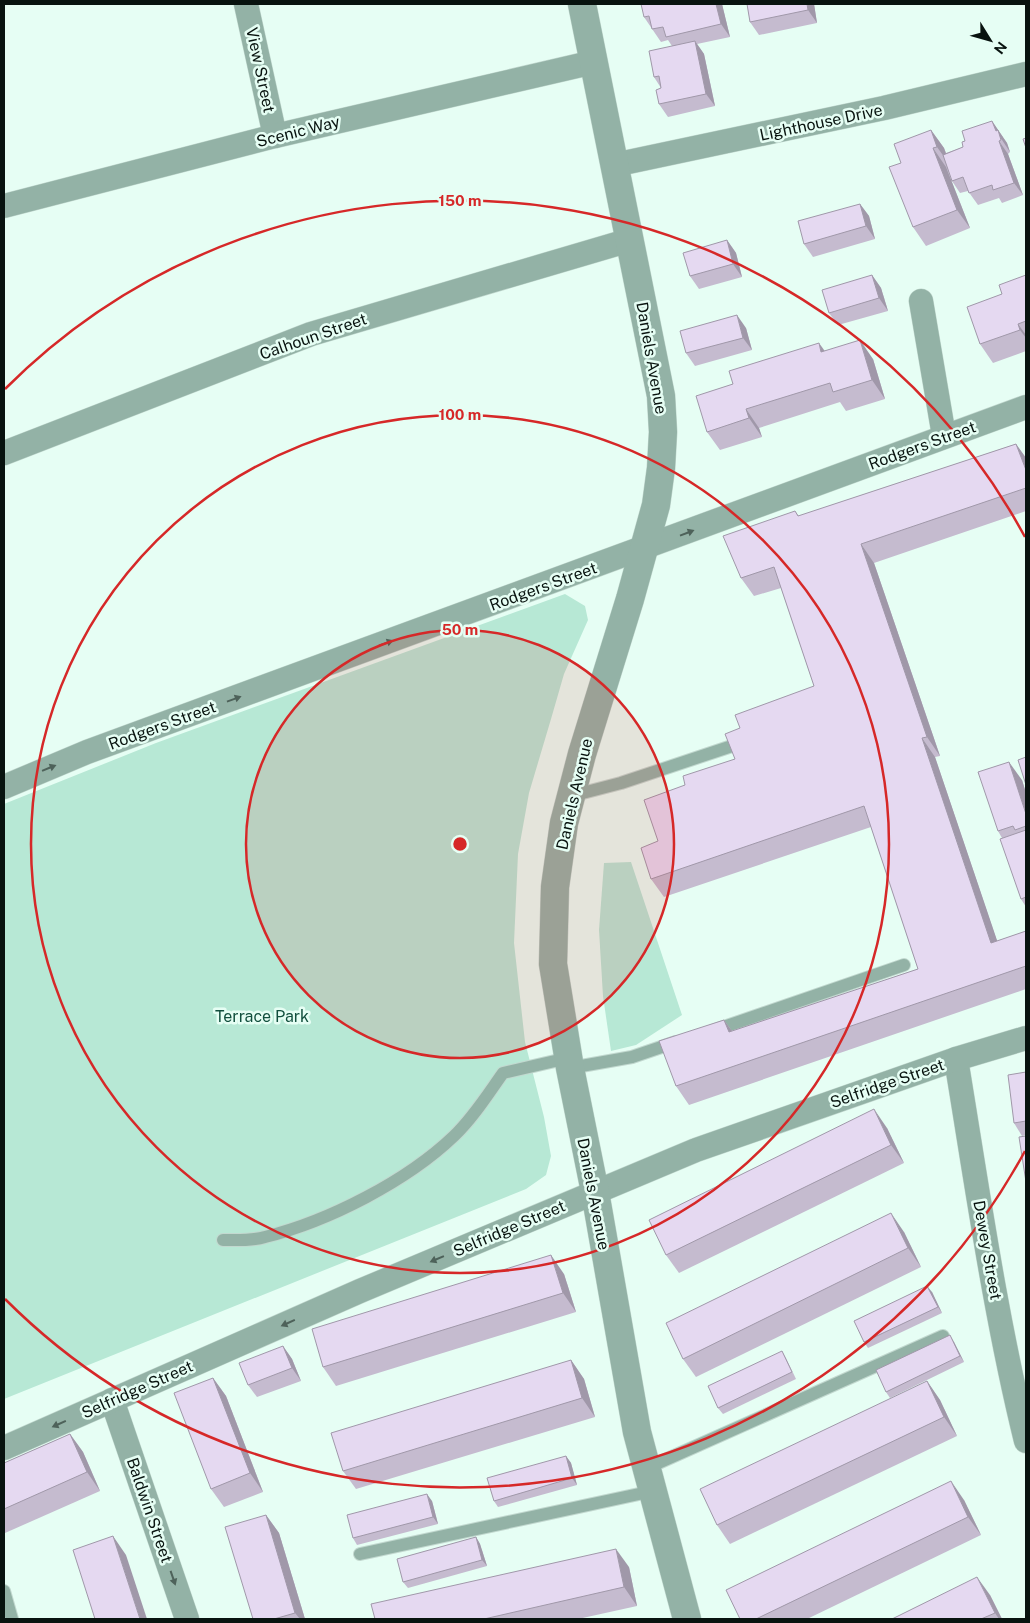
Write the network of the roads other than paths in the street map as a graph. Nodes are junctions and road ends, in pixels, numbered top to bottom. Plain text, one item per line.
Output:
1 (246, 4) edge
2 (582, 4) edge
3 (594, 62) junction
4 (1026, 74) edge
5 (275, 136) junction
6 (614, 165) junction
7 (4, 206) edge
8 (630, 240) junction
9 (921, 300) dead end
10 (1026, 407) edge
11 (944, 436) junction
12 (4, 453) edge
13 (645, 548) junction
14 (741, 743) edge
15 (4, 787) edge
16 (570, 796) junction
17 (904, 965) dead end
18 (703, 1034) edge
19 (1026, 1038) edge
20 (685, 1040) edge
21 (956, 1059) junction
22 (569, 1063) junction
23 (595, 1192) junction
24 (223, 1240) dead end
25 (943, 1336) edge
26 (112, 1400) junction
27 (1026, 1441) edge
28 (4, 1448) edge
29 (650, 1479) junction
30 (360, 1554) dead end
31 (4, 1591) edge
32 (12, 1619) edge
33 (187, 1619) edge
34 (687, 1619) edge

1 - 5 street, View Street
2 - 3 street, Daniels Avenue
3 - 5 street, Scenic Way
3 - 6 street, Daniels Avenue
4 - 6 street, Lighthouse Drive
5 - 7 street, Scenic Way
6 - 8 street, Daniels Avenue
8 - 12 street, Calhoun Street
8 - 13 street, Daniels Avenue
9 - 11 street
10 - 11 street, Rodgers Street
13 -> 11 street, Rodgers Street
15 -> 13 street, Rodgers Street
13 - 16 street, Daniels Avenue
14 - 16 lane
16 - 22 street, Daniels Avenue
17 - 18 lane
19 - 21 street, Selfridge Street
20 - 22 lane
21 - 23 street, Selfridge Street
21 - 27 street, Dewey Street
22 - 23 street, Daniels Avenue
22 - 24 lane
23 -> 26 street, Selfridge Street
23 - 29 street, Daniels Avenue
25 - 29 lane
26 -> 28 street, Selfridge Street
26 -> 33 street, Baldwin Street
29 - 30 lane
29 - 34 street, Daniels Avenue
31 - 32 lane

